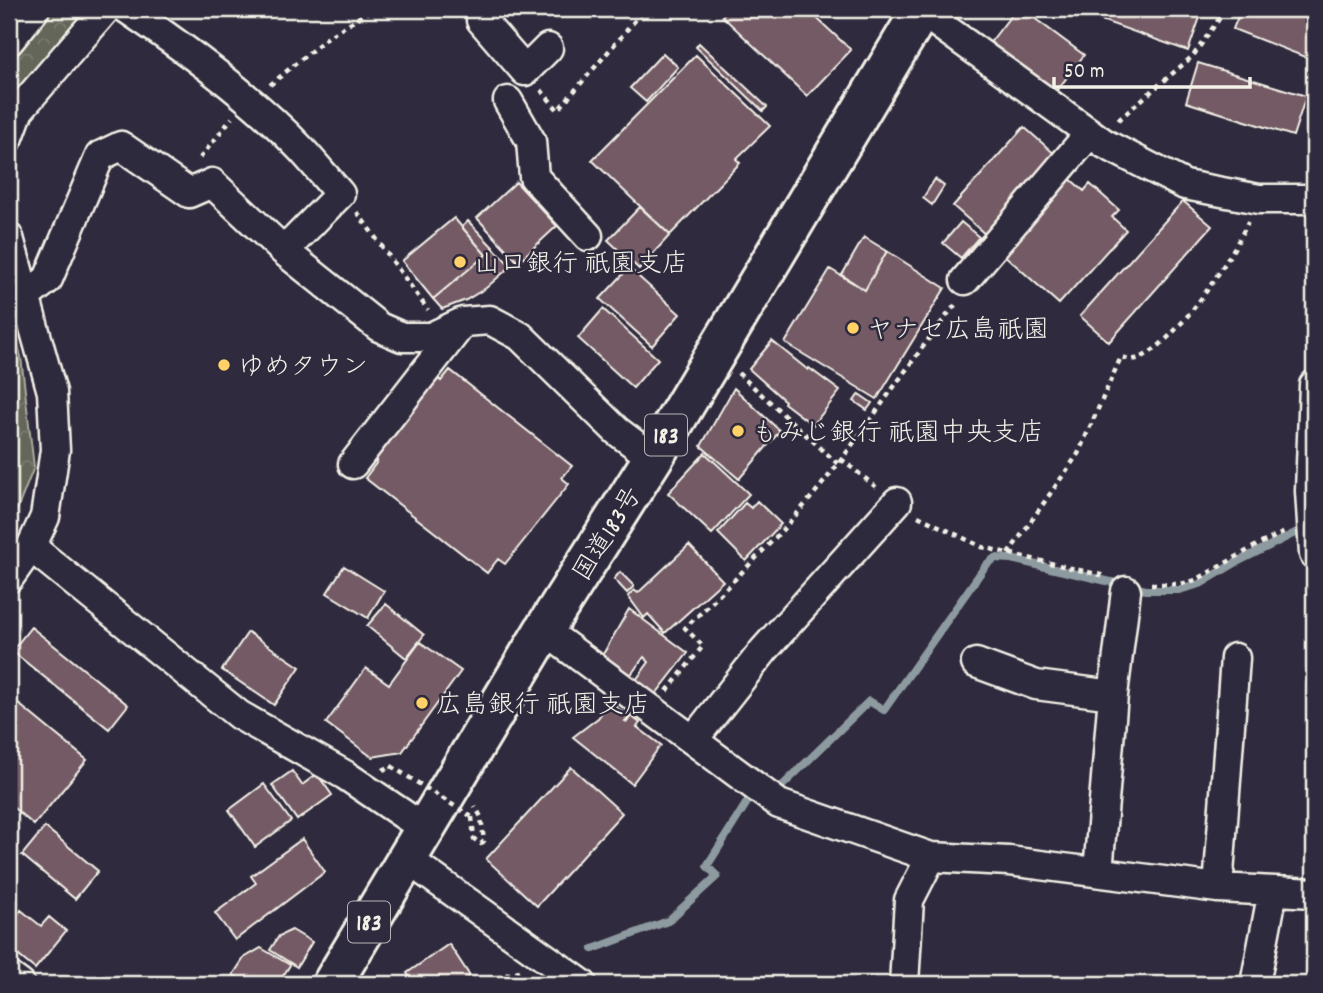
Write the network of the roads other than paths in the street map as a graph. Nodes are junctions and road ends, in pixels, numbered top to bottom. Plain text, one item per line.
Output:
1 (35, 9) edge
2 (106, 9) edge
3 (127, 9) edge
4 (491, 9) edge
5 (920, 10) edge
6 (9, 40) edge
7 (548, 48) dead end
8 (508, 101) dead end
9 (1093, 136) junction
10 (9, 137) edge
11 (1314, 199) edge
12 (588, 236) dead end
13 (9, 238) edge
14 (285, 251) junction
15 (964, 288) road end
16 (24, 298) junction
17 (463, 322) junction
18 (1314, 385) edge
19 (653, 458) junction
20 (353, 464) dead end
21 (897, 502) dead end
22 (18, 549) edge
23 (1314, 554) edge
24 (9, 578) edge
25 (1128, 584) road end
26 (544, 630) junction
27 (1235, 658) dead end
28 (976, 663) dead end
29 (1113, 695) junction
30 (694, 740) junction
31 (416, 844) junction
32 (931, 857) junction
33 (1098, 872) junction
34 (1218, 888) junction
35 (1273, 891) junction
36 (1314, 893) edge
37 (9, 976) edge
38 (20, 984) edge
39 (332, 984) edge
40 (582, 984) edge
41 (904, 984) edge
42 (1255, 984) edge

1 - 6 street
2 - 10 street
3 - 14 street
4 - 7 street
5 - 9 street
5 - 19 highway, 国道183号 / 183
8 - 12 street
9 - 11 street
9 - 15 street
13 - 16 street
14 - 16 street
14 - 17 street
16 - 22 street
17 - 19 street
17 - 20 street
18 - 23 street
19 - 26 highway, 国道183号 / 183
21 - 30 street
22 - 24 street
22 - 31 street
25 - 29 street
26 - 30 street
26 - 31 highway, 国道183号 / 183
27 - 34 street
28 - 29 street
29 - 33 street
30 - 32 street
31 - 39 highway, 国道183号 / 183
31 - 40 street
32 - 33 street
32 - 41 street
33 - 34 street
34 - 35 street
35 - 36 street
35 - 42 street
37 - 38 street

